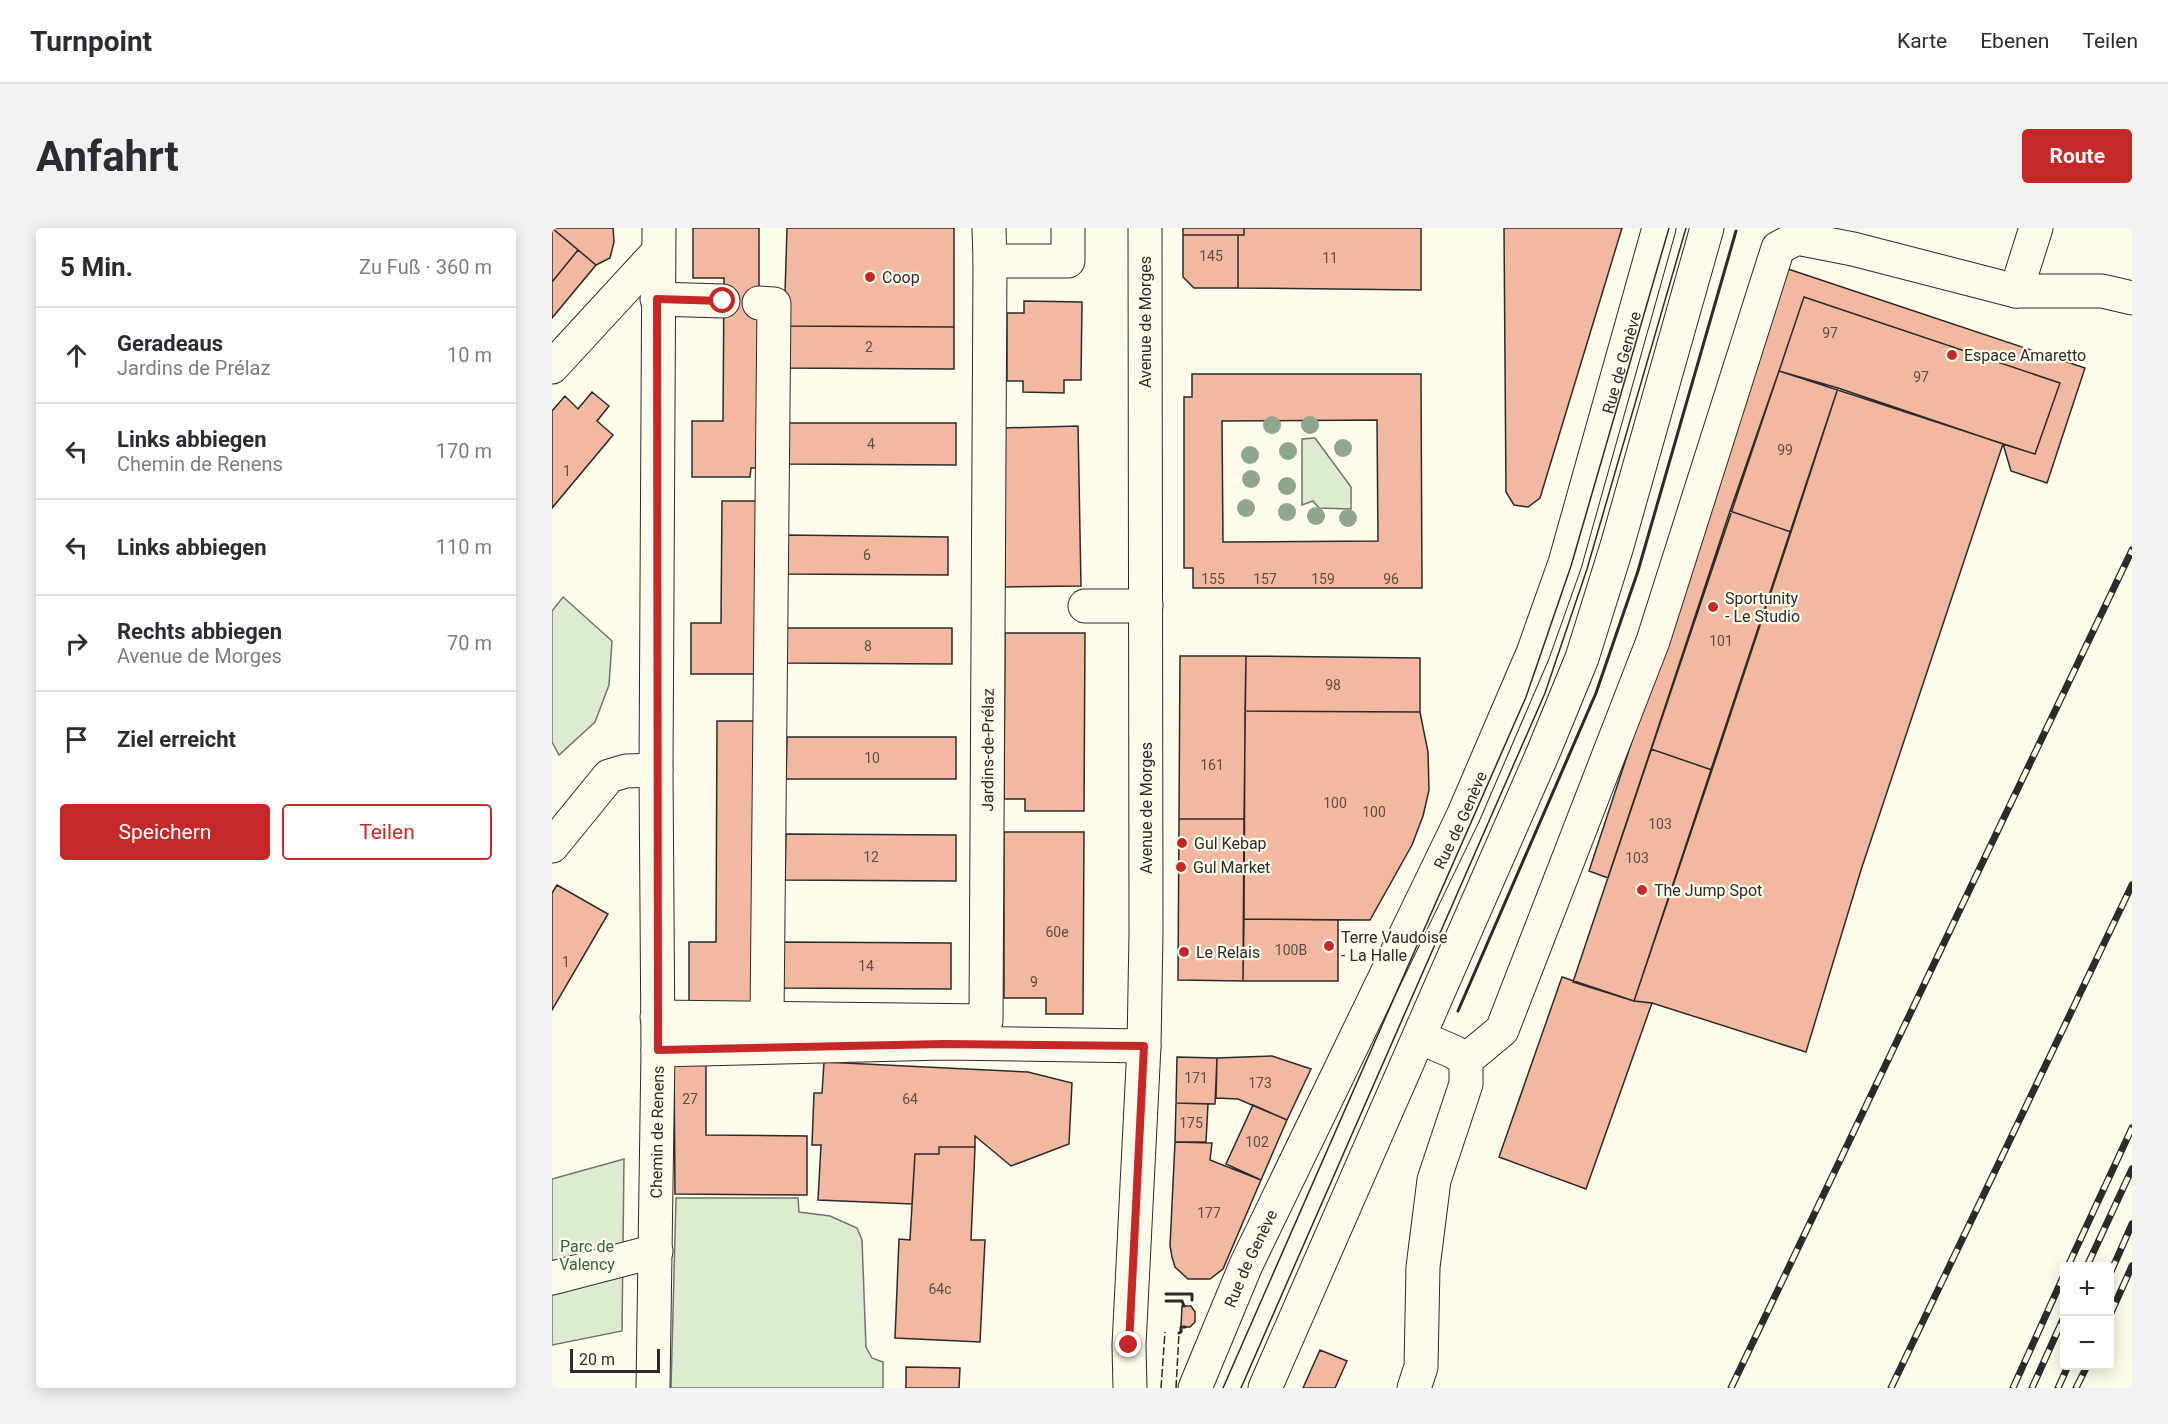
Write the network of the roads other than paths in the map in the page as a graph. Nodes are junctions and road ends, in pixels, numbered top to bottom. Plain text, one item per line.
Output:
1 (989, 228) edge
2 (1068, 228) edge
3 (1145, 228) edge
4 (1659, 228) edge
5 (1707, 228) edge
6 (2036, 228) edge
7 (1856, 238) edge
8 (658, 240) edge
9 (990, 261) junction
10 (2016, 291) junction
11 (2132, 298) edge
12 (657, 299) junction
13 (723, 301) dead end
14 (759, 303) dead end
15 (552, 367) edge
16 (1085, 606) dead end
17 (1146, 606) junction
18 (656, 770) junction
19 (552, 846) edge
20 (657, 1017) junction
21 (767, 1018) junction
22 (1419, 1037) junction
23 (1144, 1046) junction
24 (658, 1050) junction
25 (1466, 1060) junction
26 (656, 1251) junction
27 (552, 1278) edge
28 (653, 1388) edge
29 (1130, 1388) edge
30 (1195, 1388) edge
31 (1265, 1388) edge
32 (1414, 1388) edge

1 - 9 main road
2 - 9 main road
3 - 17 main road, Avenue de Morges
4 - 30 main road, Rue de Genève
5 - 22 main road
6 - 10 main road
7 - 10 main road
7 - 25 main road
8 - 12 main road, Chemin de Renens
8 - 15 main road
9 - 21 main road, Jardins-de-Prélaz
10 - 11 main road
12 - 13 main road
12 - 18 main road, Chemin de Renens
14 - 21 main road
16 - 17 main road
17 - 23 main road, Avenue de Morges
18 - 19 main road
18 - 20 main road, Chemin de Renens
20 - 21 main road, Jardins-de-Prélaz
20 - 24 main road, Chemin de Renens
22 - 25 main road
22 - 31 main road
23 - 24 main road
23 - 29 main road, Avenue de Morges
24 - 26 main road, Chemin de Renens
25 - 32 main road
26 - 27 main road
26 - 28 main road, Chemin de Renens

